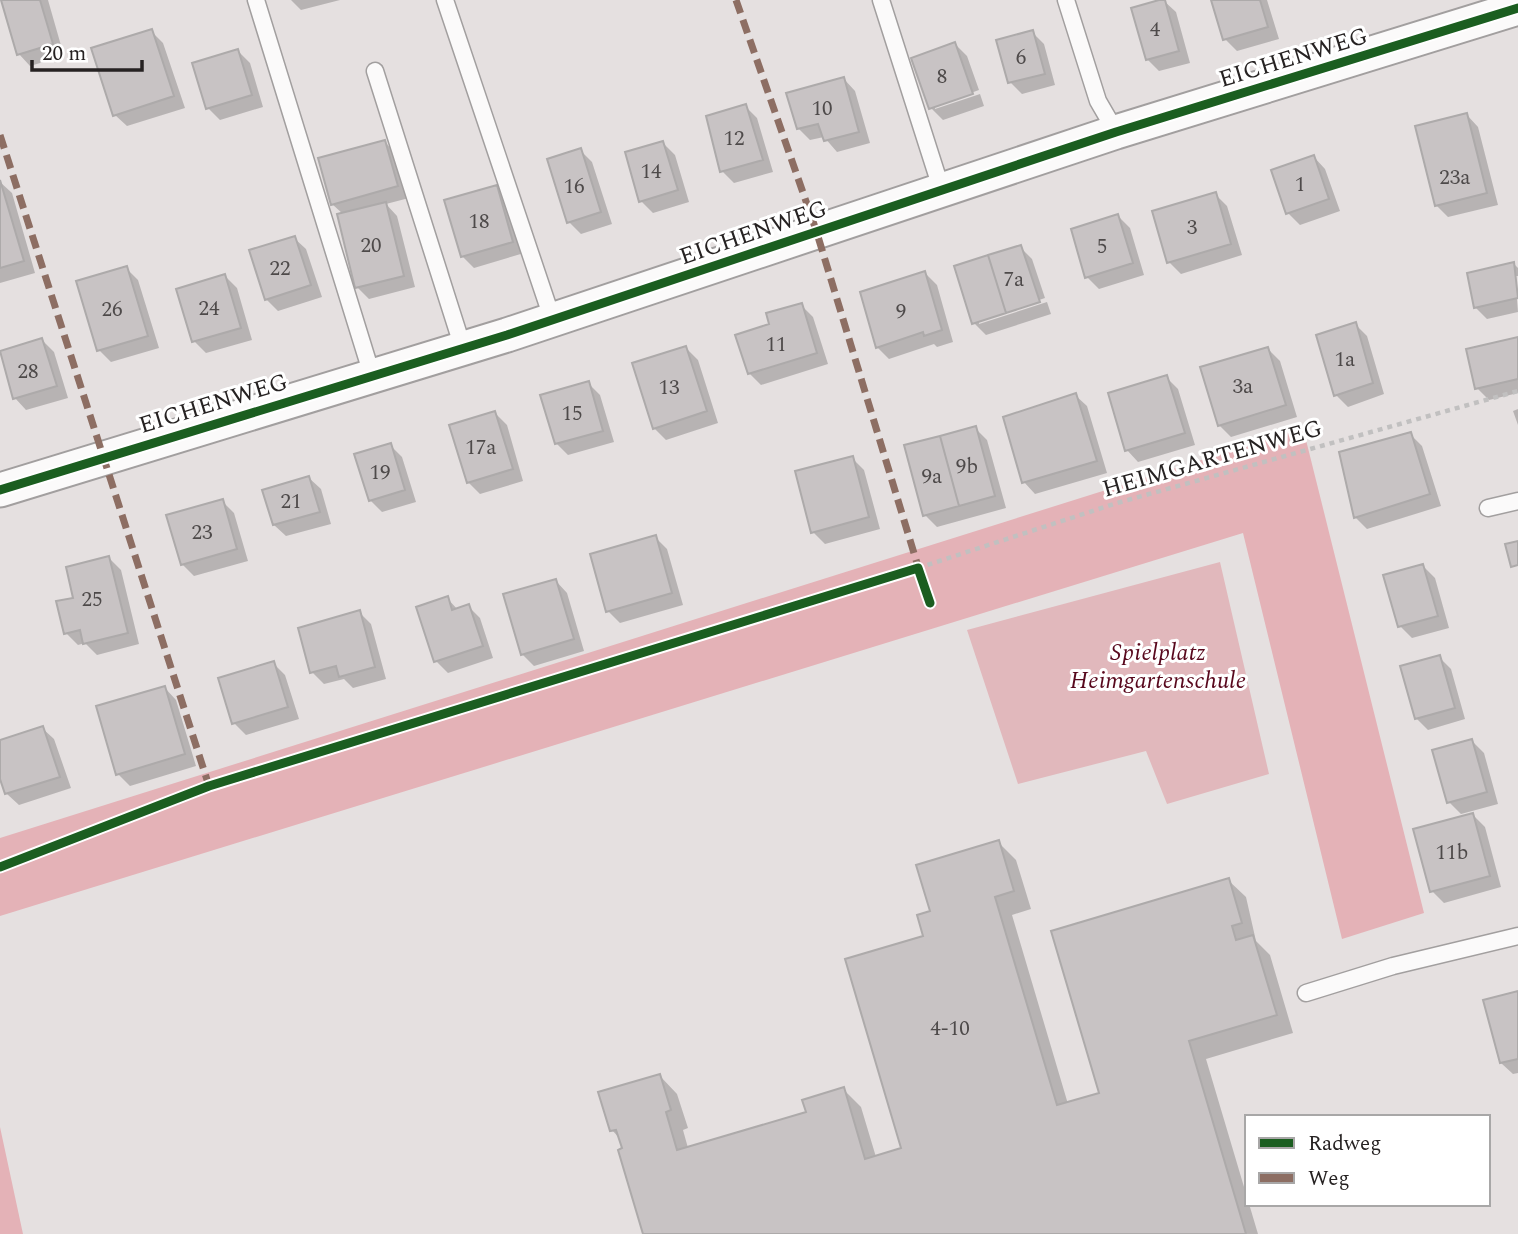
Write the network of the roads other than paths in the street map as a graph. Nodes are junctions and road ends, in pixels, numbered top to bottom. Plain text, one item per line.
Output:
1 (256, 0) edge
2 (445, 0) edge
3 (881, 0) edge
4 (1066, 0) edge
5 (1518, 8) edge
6 (375, 71) dead end
7 (1116, 132) junction
8 (942, 191) junction
9 (553, 320) junction
10 (463, 348) junction
11 (372, 375) junction
12 (0, 490) edge
13 (1518, 501) edge
14 (1488, 508) dead end
15 (1518, 936) edge
16 (1306, 993) dead end

1 - 11 lane
2 - 9 lane
3 - 8 lane
4 - 7 lane
5 - 7 street, EICHENWEG
6 - 10 lane
7 - 8 street, EICHENWEG
8 - 9 street, EICHENWEG
9 - 10 street, EICHENWEG
10 - 11 street, EICHENWEG
11 - 12 street, EICHENWEG
13 - 14 lane
15 - 16 lane

